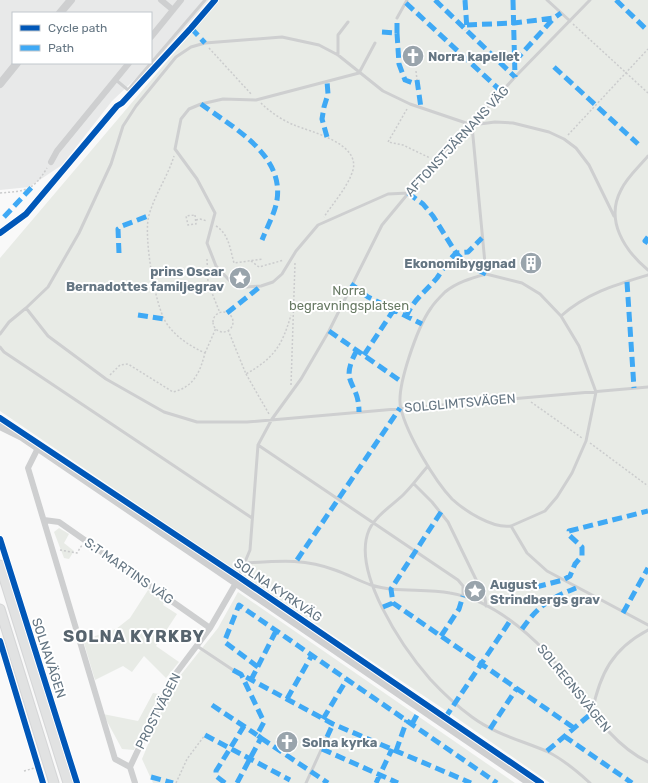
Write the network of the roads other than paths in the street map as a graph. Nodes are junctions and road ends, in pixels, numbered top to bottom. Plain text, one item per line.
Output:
1 (71, 0) edge
2 (161, 0) edge
3 (181, 0) edge
4 (205, 0) edge
5 (407, 0) edge
6 (547, 0) edge
7 (590, 0) edge
8 (173, 10) junction
9 (61, 12) edge
10 (397, 18) dead end
11 (570, 21) junction
12 (348, 22) dead end
13 (152, 36) edge
14 (375, 43) dead end
15 (338, 55) junction
16 (152, 62) edge
17 (16, 64) edge
18 (128, 64) edge
19 (150, 64) edge
20 (359, 73) junction
21 (116, 80) junction
22 (0, 84) edge
23 (472, 125) junction
24 (648, 156) edge
25 (51, 162) road end
26 (408, 193) junction
27 (614, 216) junction
28 (648, 270) edge
29 (486, 274) junction
30 (648, 275) edge
31 (26, 308) junction
32 (561, 316) junction
33 (0, 334) edge
34 (0, 347) edge
35 (648, 387) edge
36 (596, 392) junction
37 (400, 408) junction
38 (272, 419) junction
39 (0, 426) edge
40 (0, 432) edge
41 (16, 434) junction
42 (258, 445) junction
43 (38, 448) junction
44 (428, 466) junction
45 (414, 484) junction
46 (252, 518) junction
47 (44, 520) junction
48 (373, 523) junction
49 (511, 526) junction
50 (246, 563) junction
51 (0, 565) edge
52 (236, 582) junction
53 (372, 586) junction
54 (463, 596) junction
55 (486, 606) junction
56 (0, 609) edge
57 (648, 625) edge
58 (210, 628) junction
59 (648, 630) edge
60 (197, 646) junction
61 (233, 670) dead end
62 (592, 712) junction
63 (327, 737) dead end
64 (648, 762) edge
65 (130, 767) junction
66 (54, 783) edge
67 (68, 783) edge
68 (135, 783) edge
69 (306, 783) edge
70 (530, 783) edge
71 (590, 783) edge

1 - 9 street
2 - 8 street
3 - 8 street
4 - 16 lane
5 - 10 lane
6 - 11 lane
7 - 11 lane, AFTONSTJÄRNANS VÄG
8 - 13 street
11 - 23 lane, AFTONSTJÄRNANS VÄG
12 - 15 lane
14 - 20 lane
15 - 20 lane
15 - 31 lane
17 - 22 street
18 - 21 street
19 - 21 lane
20 - 23 lane
20 - 26 lane
21 - 25 street
23 - 26 lane, AFTONSTJÄRNANS VÄG
23 - 27 lane
23 - 29 lane
24 - 27 lane
26 - 38 lane, AFTONSTJÄRNANS VÄG
27 - 28 lane
29 - 32 lane
29 - 37 lane
30 - 32 lane
31 - 33 lane
31 - 38 lane, SOLGLIMTSVÄGEN
32 - 36 lane
34 - 46 lane
35 - 36 lane, SOLGLIMTSVÄGEN
36 - 37 lane, SOLGLIMTSVÄGEN
36 - 49 lane
37 - 38 lane, SOLGLIMTSVÄGEN
37 - 44 lane
38 - 42 lane, AFTONSTJÄRNANS VÄG
39 - 41 street, SOLNA KYRKVÄG
40 - 41 street, SOLNA KYRKVÄG
41 - 43 street, SOLNA KYRKVÄG
42 - 46 lane, AFTONSTJÄRNANS VÄG
42 - 48 lane
43 - 47 street
43 - 52 street, SOLNA KYRKVÄG
44 - 45 lane
44 - 49 lane
45 - 48 lane
45 - 55 lane
46 - 50 lane, AFTONSTJÄRNANS VÄG
47 - 58 street, S:T MARTINS VÄG
47 - 65 street
48 - 53 lane
48 - 54 lane
49 - 57 lane
50 - 52 lane, AFTONSTJÄRNANS VÄG
50 - 53 lane, SOLREGNSVÄGEN
51 - 67 main road, SOLNAVÄGEN
52 - 58 street, PROSTVÄGEN
52 - 70 street, SOLNA KYRKVÄG
53 - 54 lane, SOLREGNSVÄGEN
53 - 71 lane
54 - 55 lane, SOLREGNSVÄGEN
55 - 62 lane, SOLREGNSVÄGEN
56 - 66 main road
58 - 60 street, PROSTVÄGEN
59 - 62 lane
60 - 61 lane
60 - 65 street, PROSTVÄGEN
62 - 64 lane, SOLREGNSVÄGEN
63 - 69 lane
65 - 68 street

